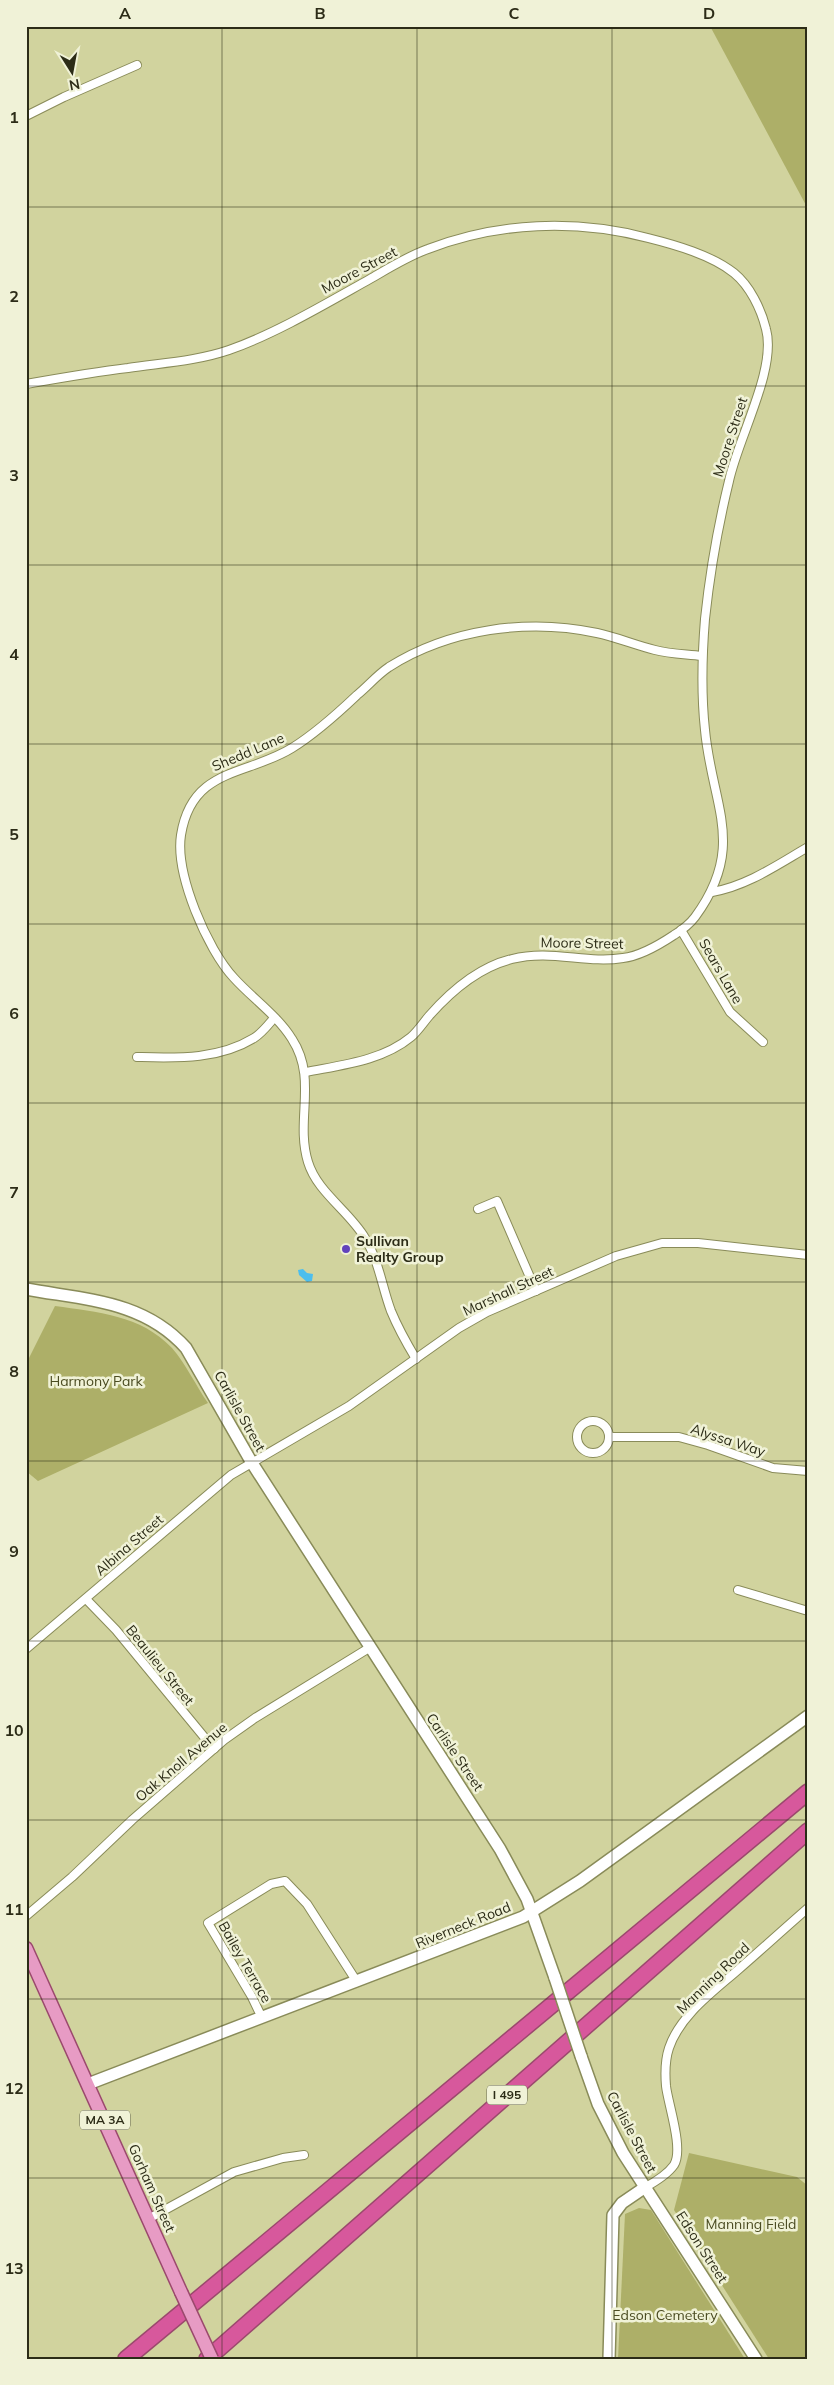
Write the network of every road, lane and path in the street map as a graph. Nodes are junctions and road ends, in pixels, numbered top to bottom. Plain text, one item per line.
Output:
1 (137, 65) dead end
2 (26, 116) edge
3 (26, 384) edge
4 (702, 656) junction
5 (808, 847) edge
6 (712, 892) junction
7 (682, 930) junction
8 (274, 1018) junction
9 (763, 1042) dead end
10 (137, 1057) dead end
11 (306, 1072) junction
12 (478, 1209) dead end
13 (808, 1255) edge
14 (26, 1289) edge
15 (536, 1291) junction
16 (416, 1359) junction
17 (610, 1437) junction
18 (252, 1463) junction
19 (808, 1470) edge
20 (738, 1590) dead end
21 (86, 1599) junction
22 (808, 1611) edge
23 (369, 1648) junction
24 (26, 1649) edge
25 (808, 1716) edge
26 (214, 1748) junction
27 (805, 1794) edge
28 (808, 1831) edge
29 (808, 1908) edge
30 (532, 1912) junction
31 (26, 1916) edge
32 (26, 1948) edge
33 (357, 1982) junction
34 (262, 2018) junction
35 (88, 2084) junction
36 (304, 2155) dead end
37 (644, 2188) junction
38 (150, 2218) junction
39 (126, 2359) edge
40 (207, 2359) edge
41 (212, 2359) edge
42 (609, 2359) edge
43 (756, 2359) edge

1 - 2 street
3 - 4 street, Moore Street
4 - 6 street, Moore Street
4 - 8 street, Shedd Lane
5 - 6 street
6 - 7 street, Moore Street
7 - 9 street, Sears Lane
7 - 11 street, Moore Street
8 - 10 street
8 - 11 street, Shedd Lane
11 - 16 street, Shedd Lane
12 - 15 street
13 - 15 street, Marshall Street
14 - 18 street, Carlisle Street
15 - 16 street, Marshall Street
16 - 18 street, Marshall Street
17 - 17 street
17 - 19 street, Alyssa Way
18 - 21 street, Albina Street
18 - 23 street, Carlisle Street
20 - 22 street
21 - 24 street, Albina Street
21 - 26 street, Beaulieu Street
23 - 26 street, Oak Knoll Avenue
23 - 30 street, Carlisle Street
25 - 30 street, Riverneck Road
26 - 31 street, Oak Knoll Avenue
27 - 39 highway
28 - 40 highway, I 495
29 - 37 street, Manning Road
30 - 33 street, Riverneck Road
30 - 37 street, Carlisle Street, bridge
32 - 35 main road, Gorham Street / MA 3A
33 - 34 street, Riverneck Road
33 - 34 street, Bailey Terrace
34 - 35 street, Riverneck Road
35 - 38 main road, Gorham Street / MA 3A
36 - 38 street
37 - 42 street, Carlisle Street
37 - 43 street, Edson Street
38 - 41 main road, Gorham Street / MA 3A, bridge

